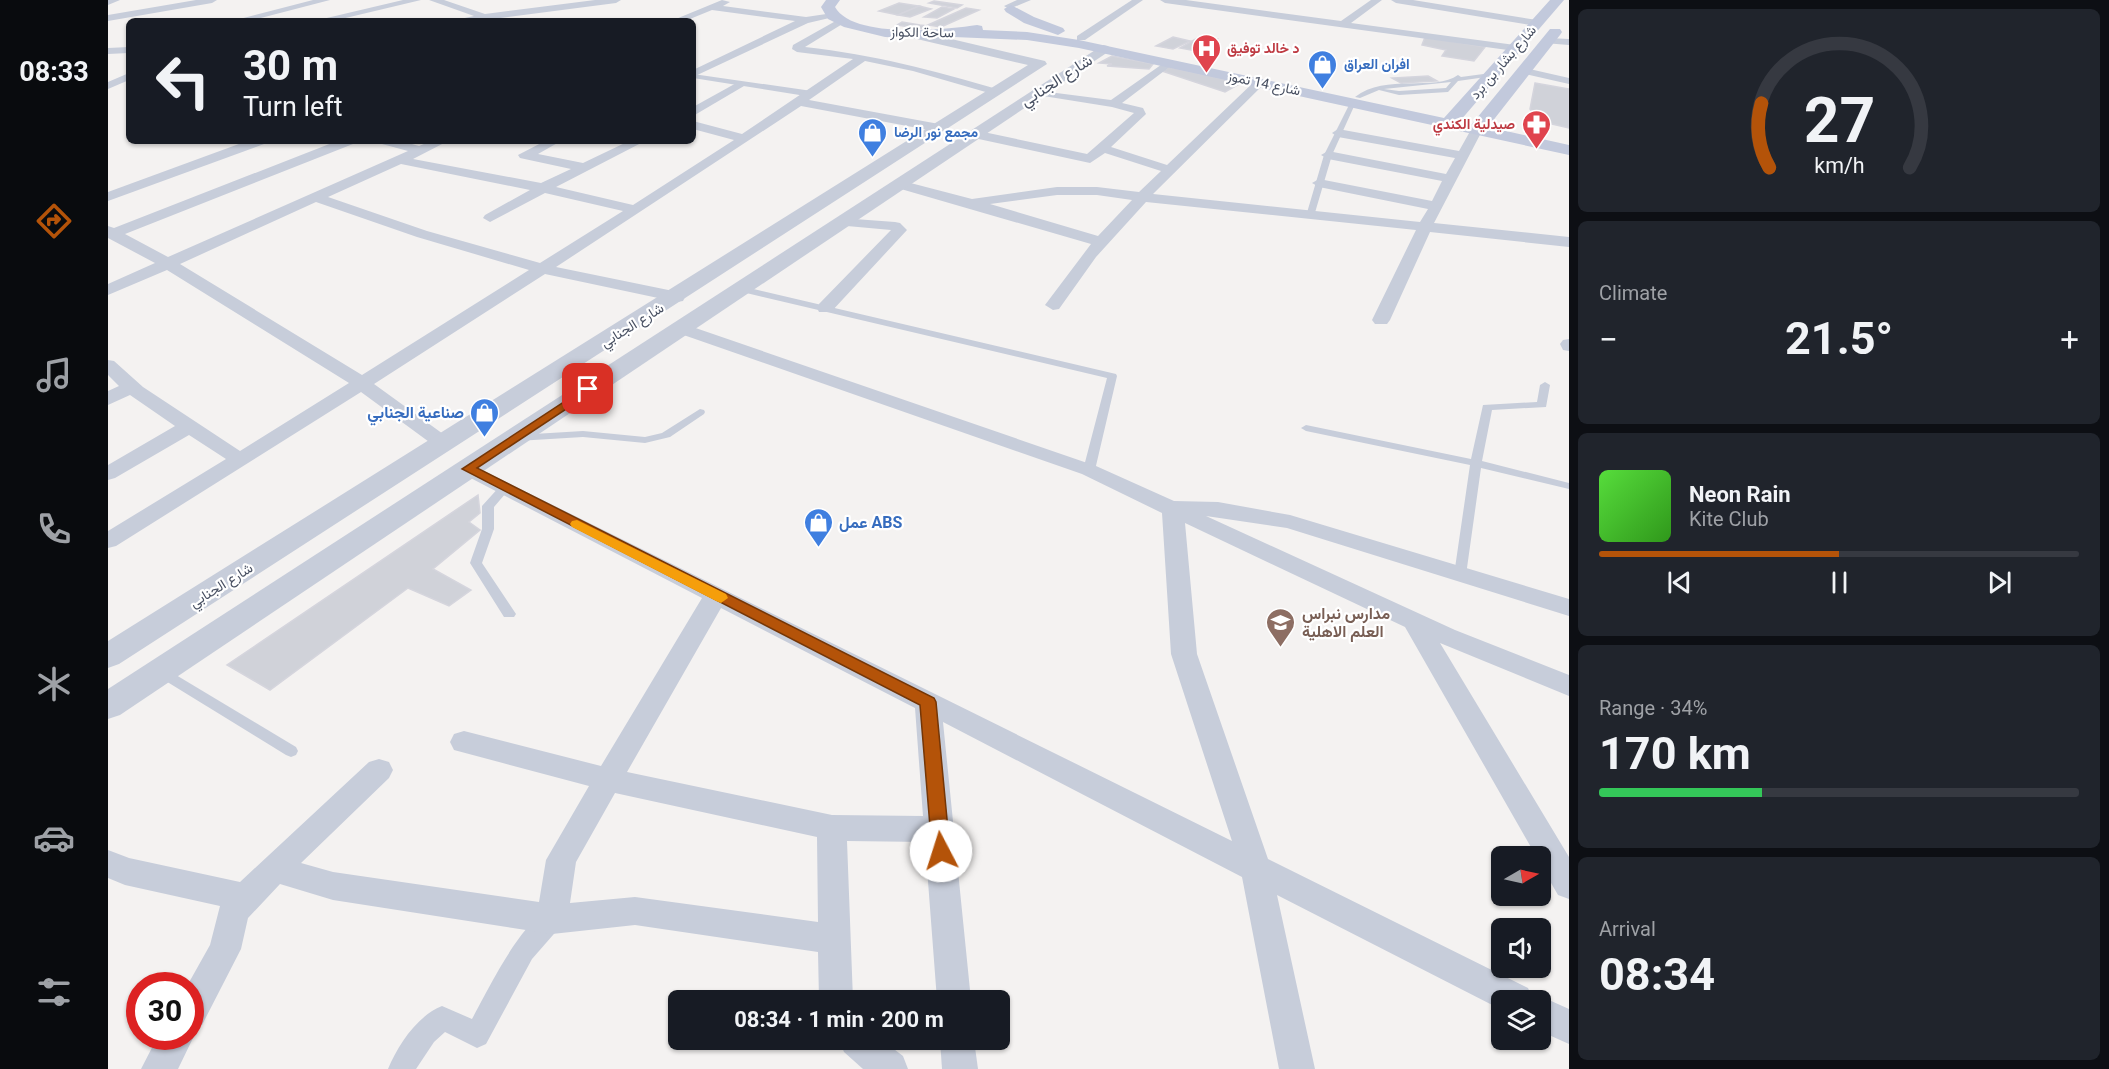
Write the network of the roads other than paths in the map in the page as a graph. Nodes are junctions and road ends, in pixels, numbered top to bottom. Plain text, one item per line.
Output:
1 (116, 0) edge
2 (212, 0) edge
3 (325, 0) edge
4 (416, 0) edge
5 (434, 0) edge
6 (616, 0) edge
7 (729, 0) edge
8 (1026, 0) edge
9 (1138, 0) edge
10 (1165, 0) edge
11 (1377, 0) edge
12 (1396, 0) edge
13 (1557, 0) edge
14 (108, 2) edge
15 (582, 2) edge
16 (1008, 5) edge
17 (108, 6) edge
18 (710, 7) junction
19 (549, 9) junction
20 (832, 9) edge
21 (150, 12) junction
22 (488, 17) junction
23 (109, 18) edge
24 (172, 18) edge
25 (250, 18) edge
26 (333, 18) edge
27 (480, 18) edge
28 (581, 18) edge
29 (683, 18) edge
30 (806, 20) junction
31 (1537, 23) junction
32 (1343, 24) junction
33 (1562, 24) dead end
34 (909, 33) junction
35 (957, 33) junction
36 (1082, 38) junction
37 (1548, 41) junction
38 (1569, 42) edge
39 (1515, 48) junction
40 (1103, 49) junction
41 (126, 50) edge
42 (108, 51) edge
43 (863, 57) junction
44 (1168, 63) junction
45 (1525, 71) junction
46 (696, 74) edge
47 (1491, 75) junction
48 (696, 76) edge
49 (126, 77) edge
50 (126, 77) edge
51 (108, 78) edge
52 (1569, 81) edge
53 (1260, 82) junction
54 (740, 84) junction
55 (108, 86) edge
56 (996, 92) junction
57 (1037, 92) junction
58 (812, 94) junction
59 (1360, 96) junction
60 (1470, 99) junction
61 (1500, 101) junction
62 (800, 102) junction
63 (1113, 104) junction
64 (1398, 105) junction
65 (696, 109) edge
66 (1451, 120) junction
67 (696, 126) edge
68 (1480, 126) junction
69 (939, 128) junction
70 (1338, 133) junction
71 (974, 134) junction
72 (745, 139) junction
73 (1569, 141) edge
74 (251, 144) edge
75 (340, 144) edge
76 (397, 144) edge
77 (436, 144) edge
78 (549, 144) edge
79 (633, 144) edge
80 (1103, 148) junction
81 (1569, 150) edge
82 (421, 151) junction
83 (1328, 155) junction
84 (1463, 156) junction
85 (400, 160) junction
86 (586, 168) junction
87 (1170, 170) junction
88 (1451, 179) junction
89 (1320, 183) junction
90 (899, 184) junction
91 (543, 188) junction
92 (108, 197) edge
93 (1142, 197) junction
94 (317, 198) junction
95 (972, 203) junction
96 (1436, 206) junction
97 (636, 210) junction
98 (1310, 216) junction
99 (490, 218) dead end
100 (841, 222) junction
101 (1425, 227) junction
102 (110, 232) edge
103 (1102, 242) junction
104 (1569, 242) edge
105 (169, 264) junction
106 (543, 269) junction
107 (741, 289) junction
108 (108, 290) edge
109 (677, 297) junction
110 (1053, 305) dead end
111 (825, 308) junction
112 (1381, 320) dead end
113 (681, 328) junction
114 (108, 365) edge
115 (363, 384) junction
116 (1545, 385) dead end
117 (131, 387) junction
118 (108, 399) edge
119 (700, 412) dead end
120 (189, 426) junction
121 (1306, 428) dead end
122 (513, 439) junction
123 (443, 443) junction
124 (241, 460) junction
125 (1476, 463) junction
126 (468, 469) junction
127 (1089, 470) junction
128 (108, 474) edge
129 (1569, 486) edge
130 (505, 487) junction
131 (1173, 508) junction
132 (108, 541) edge
133 (1460, 574) junction
134 (716, 595) junction
135 (1569, 608) edge
136 (509, 614) dead end
137 (1414, 621) junction
138 (108, 656) edge
139 (161, 671) junction
140 (1569, 686) edge
141 (928, 702) junction
142 (108, 706) edge
143 (464, 742) dead end
144 (291, 750) dead end
145 (379, 770) dead end
146 (610, 780) junction
147 (832, 828) junction
148 (939, 830) junction
149 (108, 863) edge
150 (1256, 868) junction
151 (274, 869) junction
152 (1569, 885) edge
153 (245, 897) junction
154 (552, 920) junction
155 (834, 939) junction
156 (204, 987) edge
157 (836, 990) edge
158 (953, 990) edge
159 (1496, 990) edge
160 (1551, 1018) edge
161 (1569, 1027) edge
162 (169, 1050) edge
163 (868, 1050) edge
164 (958, 1050) edge
165 (159, 1069) edge
166 (401, 1069) edge
167 (890, 1069) edge
168 (960, 1069) edge
169 (1297, 1069) edge

1 - 14 street
2 - 21 street
3 - 25 street
4 - 26 street
5 - 22 street
6 - 15 street
7 - 18 street
8 - 16 street
9 - 36 street
10 - 32 street
11 - 32 street
12 - 31 street
13 - 31 main road, شارع بشار بن برد
15 - 19 street
16 - 35 main road, ساحة الكواز
16 - 36 main road, شارع 14 تموز
17 - 21 street
18 - 29 street
18 - 30 street
19 - 22 street
19 - 28 street
20 - 30 street
20 - 34 main road, ساحة الكواز
20 - 43 street
21 - 23 street
21 - 24 street
22 - 27 street
30 - 46 street
31 - 39 main road, شارع بشار بن برد
32 - 39 street
33 - 37 main road, شارع بشار بن برد
34 - 35 main road, ساحة الكواز
34 - 56 street, شارع الجنابي
35 - 40 main road, شارع 14 تموز
36 - 59 main road, شارع 14 تموز
37 - 38 street
37 - 45 main road, شارع بشار بن برد
39 - 47 main road, شارع بشار بن برد
40 - 44 main road, شارع 14 تموز
40 - 57 street, شارع الجنابي
41 - 42 street
43 - 56 street
43 - 58 street
44 - 53 main road, شارع 14 تموز
44 - 63 street
45 - 52 street
45 - 61 main road, شارع بشار بن برد
47 - 59 lane
47 - 60 main road, شارع بشار بن برد
48 - 54 street
49 - 51 street
50 - 55 street
53 - 59 main road, شارع 14 تموز
53 - 87 street
54 - 58 street
54 - 65 street
56 - 69 street, شارع الجنابي
57 - 63 street
57 - 71 street, شارع الجنابي
58 - 62 street
59 - 64 main road, شارع 14 تموز
59 - 66 main road, شارع 14 تموز
59 - 70 lane
60 - 64 main road
60 - 66 main road, شارع بشار بن برد
61 - 68 main road, شارع بشار بن برد
61 - 73 main road
62 - 69 street
62 - 72 street
63 - 80 street
64 - 66 main road, شارع 14 تموز
66 - 68 main road, شارع 14 تموز
67 - 72 street
68 - 73 main road, شارع 14 تموز
68 - 81 main road, شارع 14 تموز
68 - 84 street
69 - 109 street, شارع الجنابي
70 - 83 lane
70 - 84 street
71 - 80 street
71 - 90 street, شارع الجنابي
72 - 97 street
74 - 92 street
75 - 102 street
76 - 82 street
77 - 82 street
78 - 86 street
79 - 86 street
80 - 87 street
82 - 85 street
83 - 88 street
83 - 89 lane
84 - 88 street
85 - 91 street
85 - 94 street
86 - 91 street
87 - 93 street
88 - 96 street
89 - 96 street
89 - 98 lane
90 - 95 street
90 - 100 street, شارع الجنابي
91 - 97 street
91 - 99 street
93 - 95 street
93 - 98 street
93 - 103 street
94 - 105 street
94 - 106 street
95 - 103 street
96 - 101 street
97 - 106 street
98 - 101 street
100 - 107 street, شارع الجنابي
100 - 111 street
101 - 104 street
101 - 112 street
102 - 105 street
103 - 110 street
105 - 108 street
105 - 115 street
106 - 109 street
106 - 115 street
107 - 111 lane
107 - 113 street, شارع الجنابي
109 - 123 street, شارع الجنابي
111 - 127 lane
113 - 122 street, شارع الجنابي
113 - 127 street
114 - 117 street
115 - 123 street
115 - 124 street
116 - 125 lane
117 - 118 street
117 - 120 street
119 - 122 lane
120 - 124 street
120 - 128 street
121 - 125 lane
122 - 126 street, شارع الجنابي
123 - 138 street, شارع الجنابي
124 - 132 street
125 - 129 lane
125 - 133 lane
126 - 130 street
126 - 139 street, شارع الجنابي
127 - 131 street
130 - 134 street
130 - 136 lane
131 - 133 street
131 - 137 street
131 - 150 street
133 - 135 street
134 - 141 street
134 - 146 street
137 - 140 street
137 - 152 street
139 - 142 street, شارع الجنابي
139 - 144 lane
141 - 148 street
141 - 150 street
143 - 146 street
145 - 151 street
146 - 147 street
146 - 154 street
147 - 148 street
147 - 155 street
148 - 158 street
149 - 153 street
150 - 159 street
150 - 169 street
151 - 153 street
151 - 154 street
153 - 156 street
154 - 155 street
154 - 166 street
155 - 157 street
160 - 161 street
162 - 165 street
163 - 167 street
164 - 168 street

